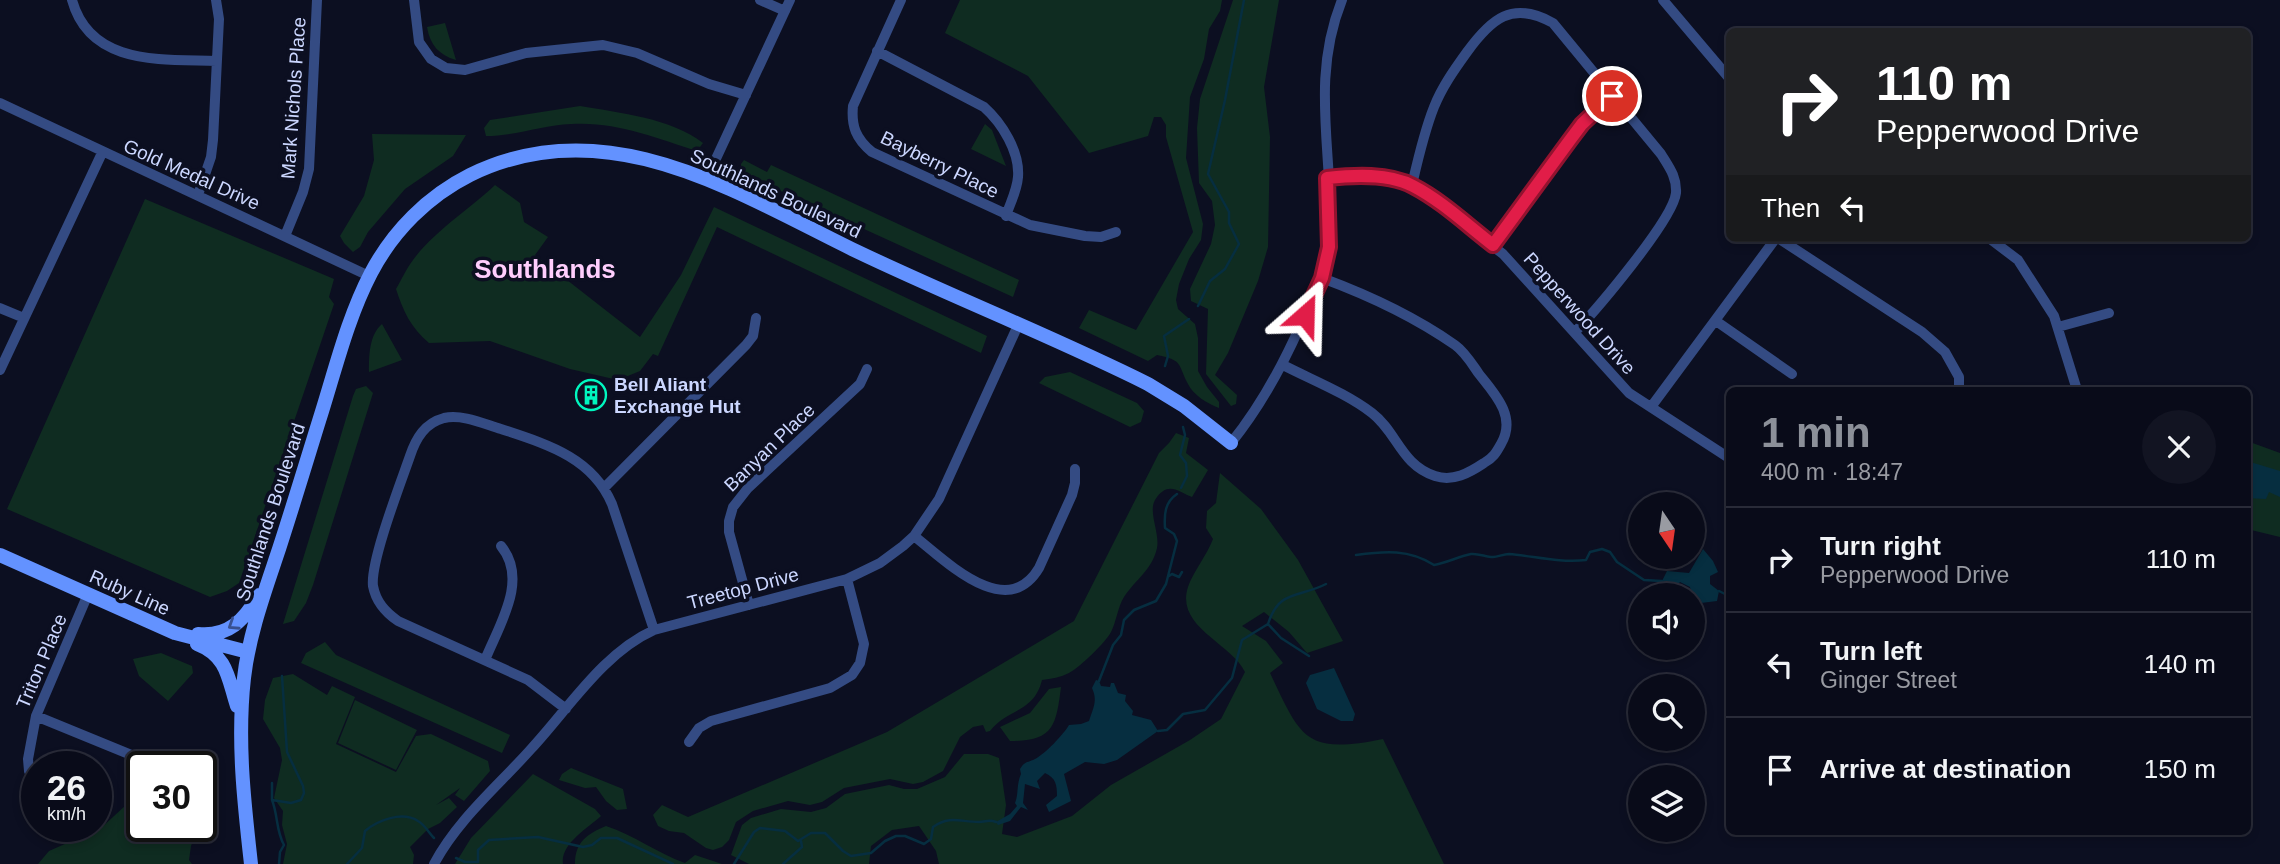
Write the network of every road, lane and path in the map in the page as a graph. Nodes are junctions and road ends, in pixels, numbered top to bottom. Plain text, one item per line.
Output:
1 (72, 0) edge
2 (216, 0) edge
3 (317, 0) edge
4 (414, 0) edge
5 (760, 0) edge
6 (790, 0) edge
7 (901, 0) edge
8 (1342, 0) edge
9 (1663, 0) edge
10 (785, 11) junction
11 (877, 51) junction
12 (216, 61) junction
13 (1726, 74) edge
14 (746, 95) junction
15 (1612, 96) junction
16 (0, 103) edge
17 (102, 153) junction
18 (707, 178) junction
19 (1327, 178) junction
20 (1412, 185) junction
21 (198, 195) junction
22 (1006, 216) junction
23 (1116, 232) dead end
24 (285, 236) junction
25 (1774, 242) edge
26 (1783, 242) edge
27 (1994, 242) edge
28 (1493, 245) junction
29 (369, 276) junction
30 (1322, 278) junction
31 (0, 308) edge
32 (2109, 313) dead end
33 (24, 318) junction
34 (756, 318) dead end
35 (1716, 321) junction
36 (1019, 323) junction
37 (2058, 327) junction
38 (1575, 332) junction
39 (1283, 365) junction
40 (867, 369) dead end
41 (0, 370) edge
42 (1792, 374) dead end
43 (1959, 387) edge
44 (2076, 387) edge
45 (1651, 407) junction
46 (1231, 443) joint
47 (1726, 456) edge
48 (1075, 469) dead end
49 (605, 487) junction
50 (914, 536) junction
51 (501, 546) dead end
52 (0, 555) edge
53 (269, 579) junction
54 (847, 579) junction
55 (88, 594) junction
56 (749, 605) junction
57 (654, 630) junction
58 (175, 633) junction
59 (248, 652) junction
60 (485, 660) junction
61 (566, 709) junction
62 (241, 713) junction
63 (36, 716) junction
64 (689, 742) dead end
65 (29, 751) edge
66 (126, 753) edge
67 (251, 864) edge
68 (434, 864) edge

1 - 12 street
2 - 12 street
3 - 24 street, Mark Nichols Place
4 - 14 street
5 - 10 street
6 - 10 street
7 - 11 street, Bayberry Place
8 - 19 street
9 - 13 street
10 - 14 street
11 - 22 street
11 - 22 street, Bayberry Place
12 - 21 street
14 - 18 street
15 - 20 street
15 - 28 street
15 - 38 street
16 - 17 street, Gold Medal Drive
17 - 21 street, Gold Medal Drive
17 - 33 street
18 - 29 main road, Southlands Boulevard
18 - 36 main road, Southlands Boulevard
19 - 20 street, Pepperwood Drive
19 - 30 street
20 - 28 street, Pepperwood Drive
21 - 24 street, Gold Medal Drive
22 - 23 street, Bayberry Place
24 - 29 street, Gold Medal Drive
25 - 35 street
26 - 43 street
27 - 37 street
28 - 38 street, Pepperwood Drive
29 - 53 main road, Southlands Boulevard
30 - 39 street
30 - 39 street
31 - 33 street
32 - 37 street
33 - 41 street
34 - 49 street
35 - 42 street
35 - 45 street
36 - 46 main road, Southlands Boulevard
36 - 50 street, Treetop Drive
37 - 44 street
38 - 45 street, Pepperwood Drive
39 - 46 street
40 - 56 street, Banyan Place
45 - 47 street, Pepperwood Drive
48 - 50 street
49 - 57 street
49 - 60 street
50 - 54 street, Treetop Drive
51 - 60 street
52 - 55 main road, Ruby Line
53 -> 58 main road
53 - 59 main road, Southlands Boulevard
54 - 56 street, Treetop Drive
54 - 64 street
55 - 58 main road, Ruby Line
55 - 63 street, Triton Place
56 - 57 street, Treetop Drive
57 - 61 street, Treetop Drive
58 - 59 main road, Ruby Line
58 - 62 main road
59 - 62 main road, Southlands Boulevard
60 - 61 street
61 - 68 street, Treetop Drive
62 - 67 main road, Southlands Boulevard
63 - 65 street, Triton Place
63 - 66 street

